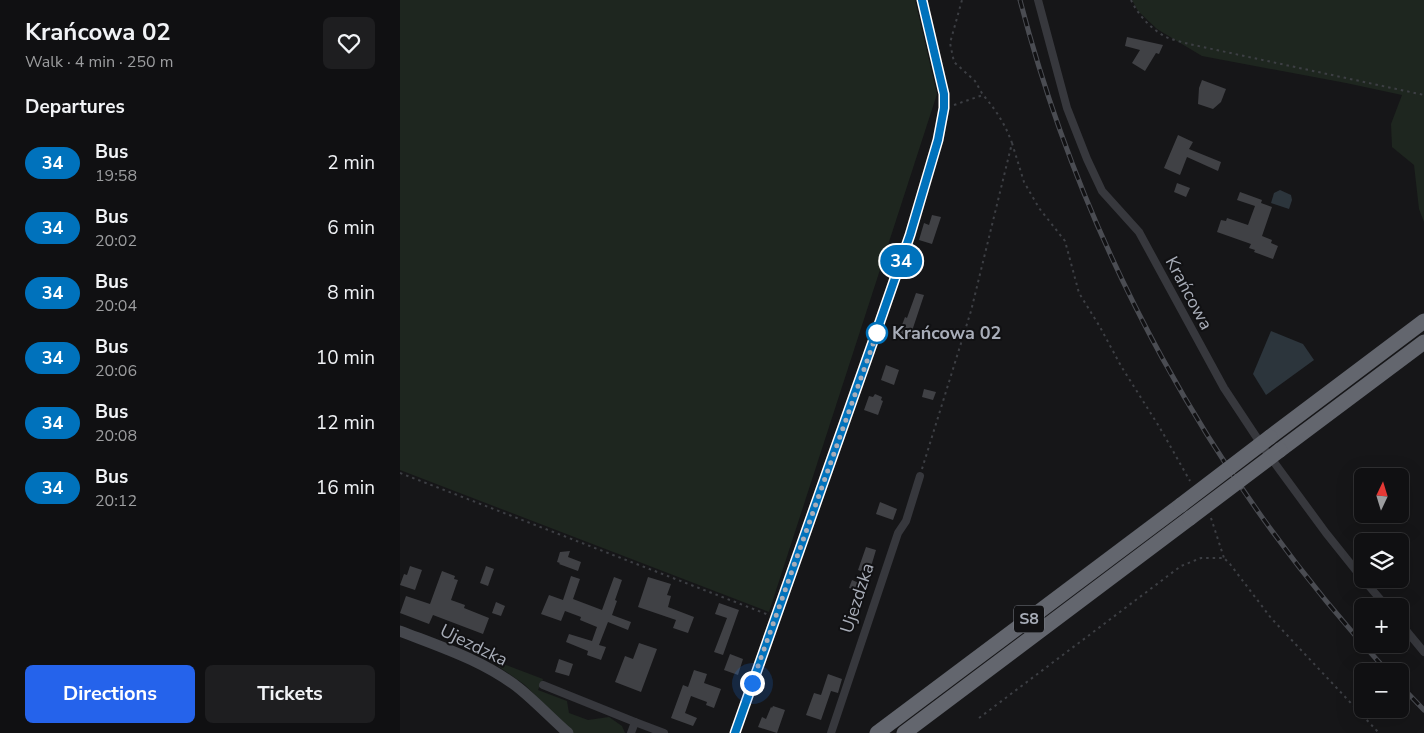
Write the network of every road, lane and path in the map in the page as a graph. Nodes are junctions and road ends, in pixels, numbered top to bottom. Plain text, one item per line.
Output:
1 (922, 0) edge
2 (962, 0) edge
3 (1038, 0) edge
4 (1131, 0) edge
5 (983, 95) junction
6 (1424, 95) edge
7 (944, 108) junction
8 (1012, 143) junction
9 (1424, 321) edge
10 (1424, 342) edge
11 (400, 473) edge
12 (920, 476) joint
13 (1194, 488) dead end
14 (1208, 513) dead end
15 (1224, 558) junction
16 (1354, 567) edge
17 (1371, 588) edge
18 (1379, 598) edge
19 (775, 617) junction
20 (400, 631) edge
21 (1409, 634) edge
22 (1424, 652) edge
23 (543, 685) dead end
24 (551, 718) junction
25 (979, 718) dead end
26 (635, 722) junction
27 (560, 733) edge
28 (568, 733) edge
29 (631, 733) edge
30 (664, 733) edge
31 (735, 733) edge
32 (831, 733) edge
33 (877, 733) edge
34 (904, 733) edge
35 (1379, 733) edge

1 - 7 street
2 - 5 path
3 - 16 street, Krańcowa
4 - 6 path
5 - 7 path
5 - 8 path
7 - 19 street
8 - 12 path
8 - 13 path
9 - 33 highway, S8, bridge
10 - 34 highway, S8, bridge
11 - 19 path
12 - 32 street, Ujezdzka
14 - 15 path
15 - 25 path
15 - 35 path
17 - 18 street, Krańcowa
19 - 31 street
20 - 24 main road, Ujezdzka
21 - 22 street
23 - 26 street
24 - 27 main road, Ujezdzka
24 - 28 main road, Ujezdzka
26 - 29 street
26 - 30 street

